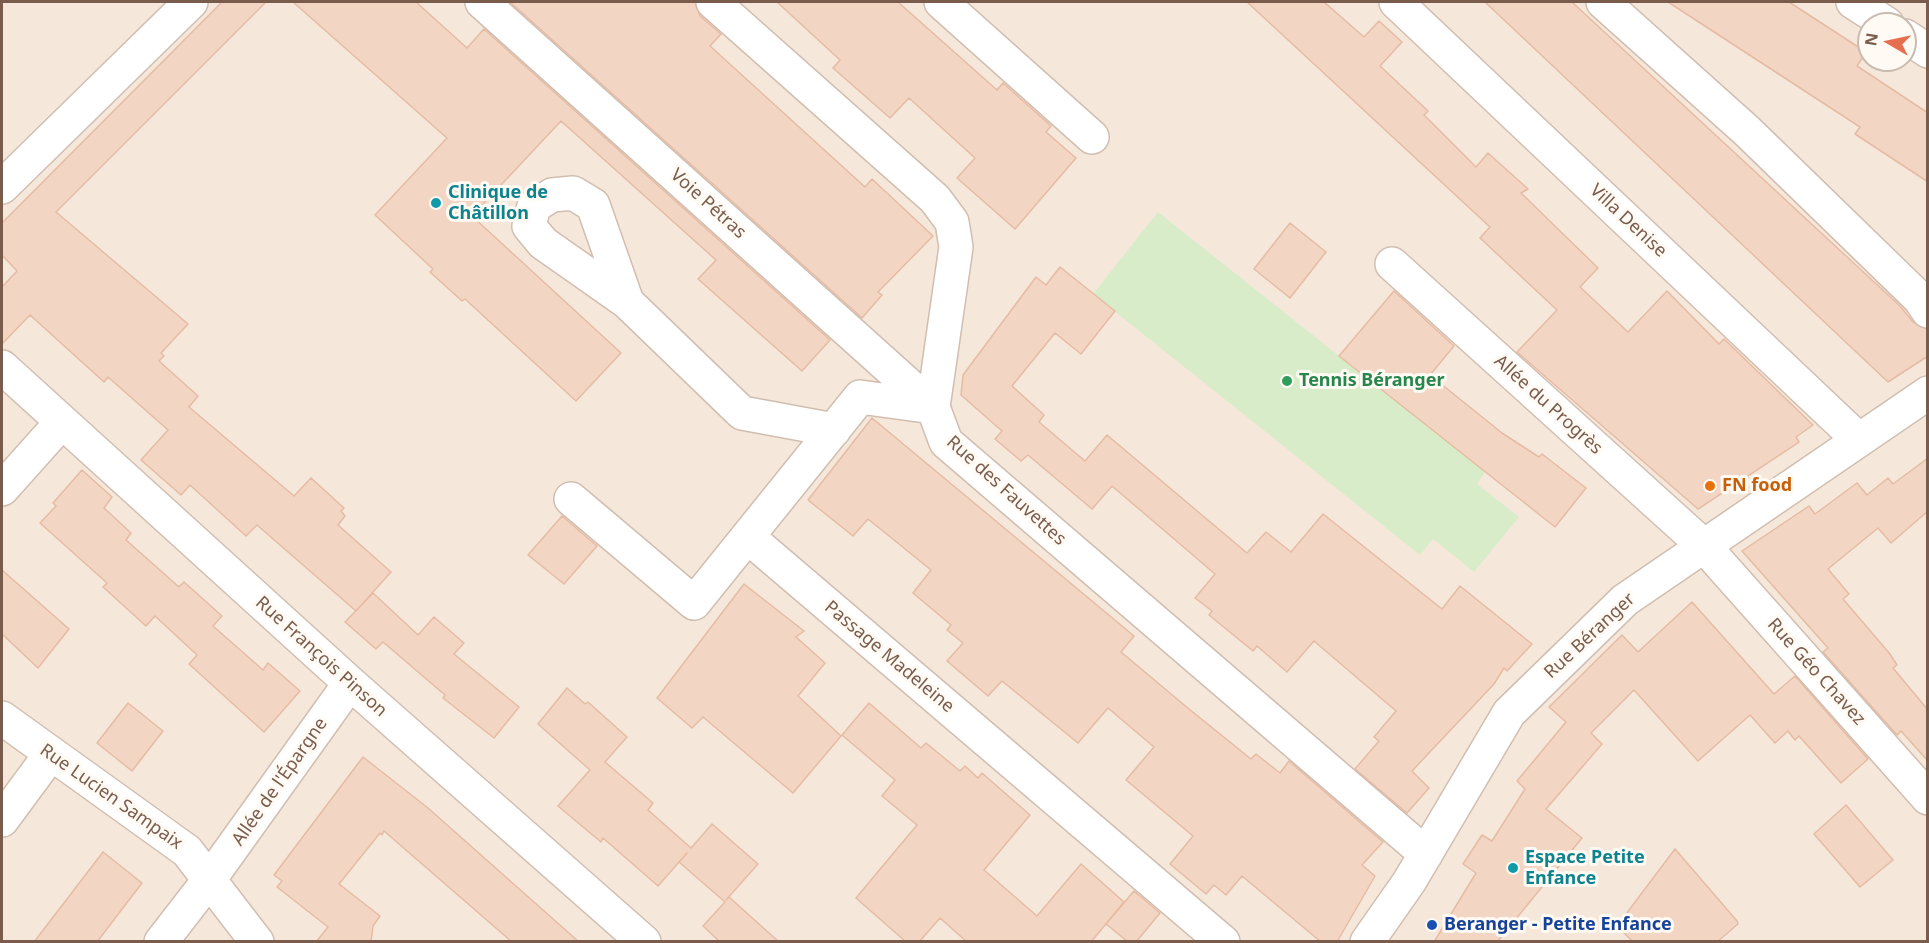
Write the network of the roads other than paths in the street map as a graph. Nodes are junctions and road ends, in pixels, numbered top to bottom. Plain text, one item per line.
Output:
1 (191, 2) edge
2 (482, 2) edge
3 (713, 2) edge
4 (940, 2) edge
5 (1396, 2) edge
6 (1603, 2) edge
7 (1853, 2) edge
8 (1868, 12) edge
9 (1092, 137) dead end
10 (2, 188) edge
11 (1392, 264) dead end
12 (627, 302) dead end
13 (1928, 311) edge
14 (2, 367) edge
15 (1928, 393) edge
16 (933, 407) junction
17 (61, 423) junction
18 (834, 430) junction
19 (1859, 440) junction
20 (2, 489) edge
21 (571, 499) dead end
22 (748, 537) junction
23 (1704, 546) junction
24 (350, 683) junction
25 (2, 718) edge
26 (50, 755) junction
27 (1928, 798) edge
28 (2, 820) edge
29 (1426, 854) junction
30 (209, 880) junction
31 (161, 942) edge
32 (257, 942) edge
33 (644, 942) edge
34 (1223, 942) edge
35 (1367, 942) edge

1 - 10 street
2 - 16 street, Voie Pétras
3 - 16 street, Rue des Fauvettes
4 - 9 street
5 - 19 street, Villa Denise
6 - 13 street
7 - 8 street
11 - 23 street, Allée du Progrès
12 - 18 street
14 - 17 street, Rue François Pinson
15 - 19 street, Rue Béranger
16 - 18 street
16 - 29 street, Rue des Fauvettes
17 - 20 street
17 - 24 street, Rue François Pinson
18 - 22 street
19 - 23 street, Rue Béranger
21 - 22 street
22 - 34 street, Passage Madeleine
23 - 27 street, Rue Géo Chavez
23 - 29 street, Rue Béranger
24 - 30 street, Allée de l'Épargne
24 - 33 street, Rue François Pinson
25 - 26 street, Rue Lucien Sampaix
26 - 28 street
26 - 30 street, Rue Lucien Sampaix
29 - 35 street, Rue Béranger
30 - 31 street, Allée de l'Épargne
30 - 32 street, Rue Lucien Sampaix

